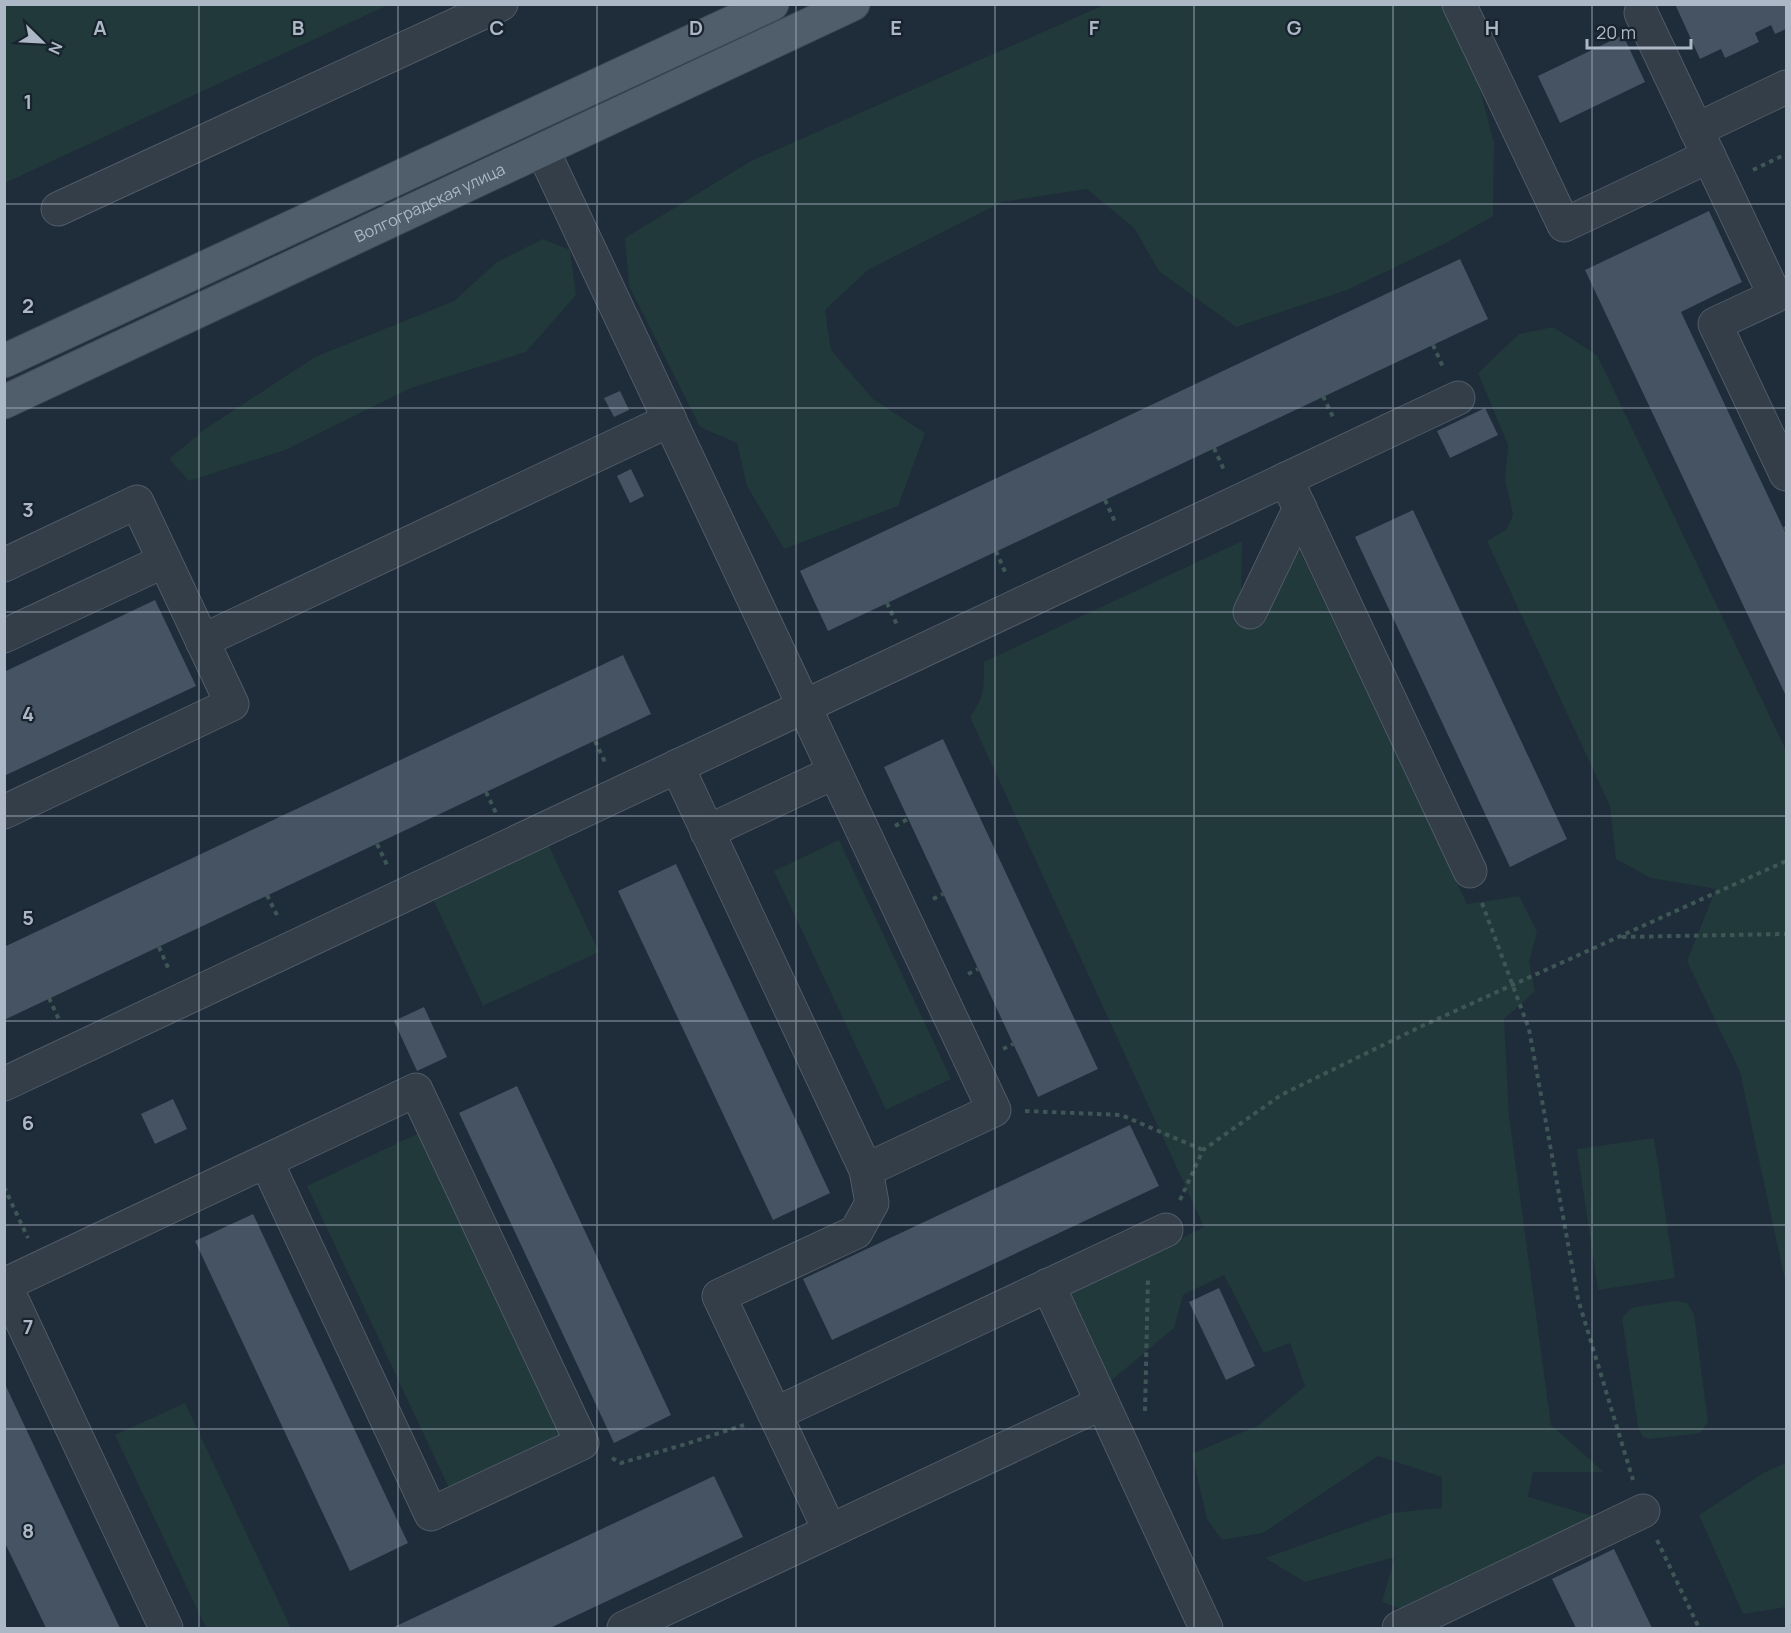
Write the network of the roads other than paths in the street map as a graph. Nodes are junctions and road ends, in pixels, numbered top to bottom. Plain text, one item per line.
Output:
1 (501, 4) edge
2 (772, 4) edge
3 (853, 4) edge
4 (1460, 4) edge
5 (1641, 13) dead end
6 (1786, 87) edge
7 (1703, 143) junction
8 (543, 151) junction
9 (58, 209) dead end
10 (4, 361) edge
11 (1458, 398) dead end
12 (4, 402) edge
13 (670, 420) junction
14 (1786, 471) edge
15 (1286, 479) junction
16 (1300, 508) junction
17 (164, 561) junction
18 (4, 565) edge
19 (1250, 612) dead end
20 (4, 636) edge
21 (202, 641) junction
22 (804, 706) junction
23 (677, 766) junction
24 (835, 771) junction
25 (4, 812) edge
26 (707, 832) junction
27 (1470, 871) road end
28 (4, 1084) edge
29 (266, 1161) junction
30 (866, 1170) junction
31 (1157, 1234) road end
32 (5, 1285) edge
33 (1048, 1285) junction
34 (1102, 1403) junction
35 (775, 1414) junction
36 (1643, 1511) road end
37 (830, 1531) junction
38 (166, 1629) edge
39 (624, 1629) edge
40 (1206, 1629) edge
41 (1400, 1629) edge

1 - 9 lane
2 - 10 main road
3 - 8 main road, Волгоградская улица
4 - 7 lane
5 - 7 lane
6 - 7 lane
7 - 14 lane
8 - 12 main road, Волгоградская улица
8 - 13 lane
11 - 15 lane
13 - 21 lane
13 - 22 lane
15 - 16 lane
15 - 22 lane
16 - 19 lane
16 - 27 lane
17 - 18 lane
17 - 20 lane
17 - 21 lane
21 - 25 lane
22 - 23 lane
22 - 24 lane
23 - 26 lane
23 - 28 lane
24 - 26 lane
24 - 30 lane
26 - 30 lane
29 - 29 lane
29 - 32 lane
30 - 35 lane
31 - 33 lane
32 - 38 lane
33 - 34 lane
33 - 35 lane
34 - 37 lane
34 - 40 lane
35 - 37 lane
36 - 41 lane
37 - 39 lane

